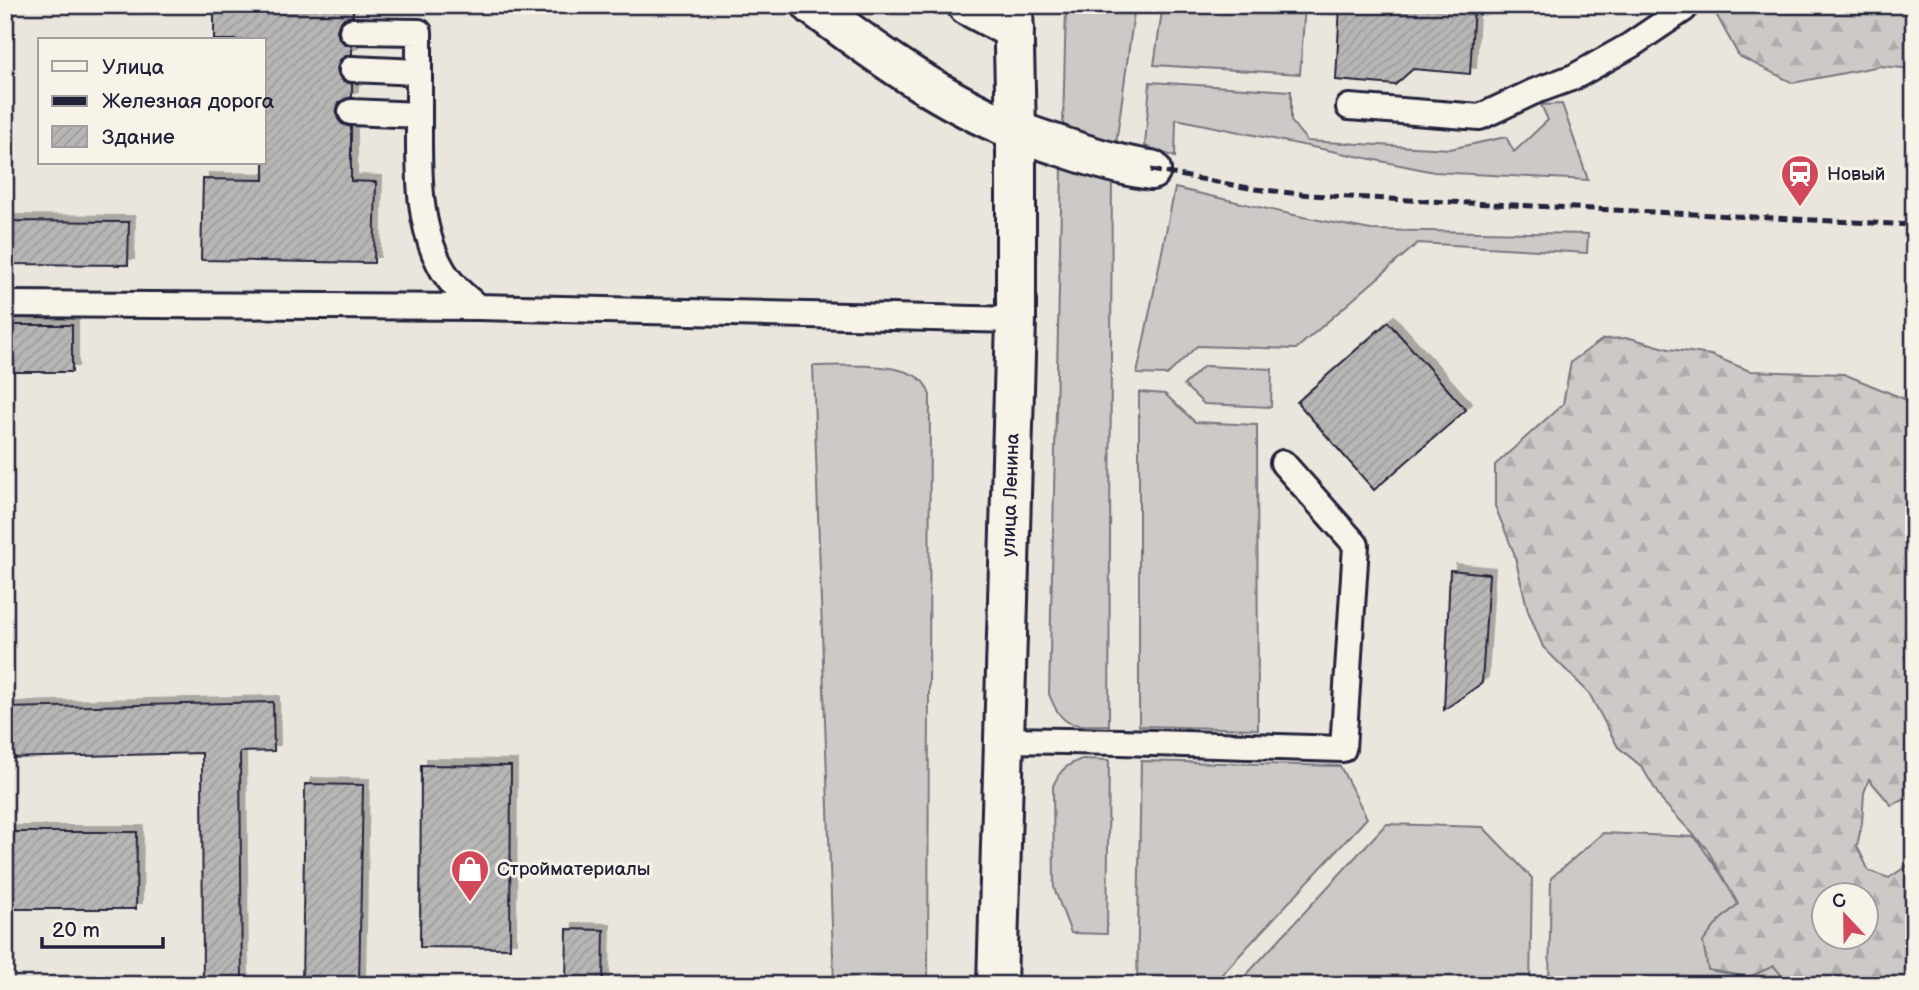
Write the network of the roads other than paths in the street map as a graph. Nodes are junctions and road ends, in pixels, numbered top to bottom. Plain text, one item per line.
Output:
1 (812, 5) edge
2 (967, 5) edge
3 (1685, 5) edge
4 (1014, 18) edge
5 (352, 31) dead end
6 (352, 69) dead end
7 (419, 72) junction
8 (1349, 107) dead end
9 (351, 112) dead end
10 (419, 115) junction
11 (1016, 131) junction
12 (1151, 170) dead end
13 (5, 304) edge
14 (478, 307) junction
15 (1016, 320) junction
16 (1283, 463) dead end
17 (1003, 740) junction
18 (997, 985) edge

1 - 11 main road
2 - 4 main road
3 - 8 lane
4 - 11 main road, улица Ленина
5 - 7 lane
6 - 7 lane
7 - 10 lane
9 - 10 lane
10 - 14 lane
11 - 12 main road
11 - 15 main road, улица Ленина
13 - 14 lane
14 - 15 lane
15 - 17 main road, улица Ленина
16 - 17 lane
17 - 18 main road, улица Ленина

